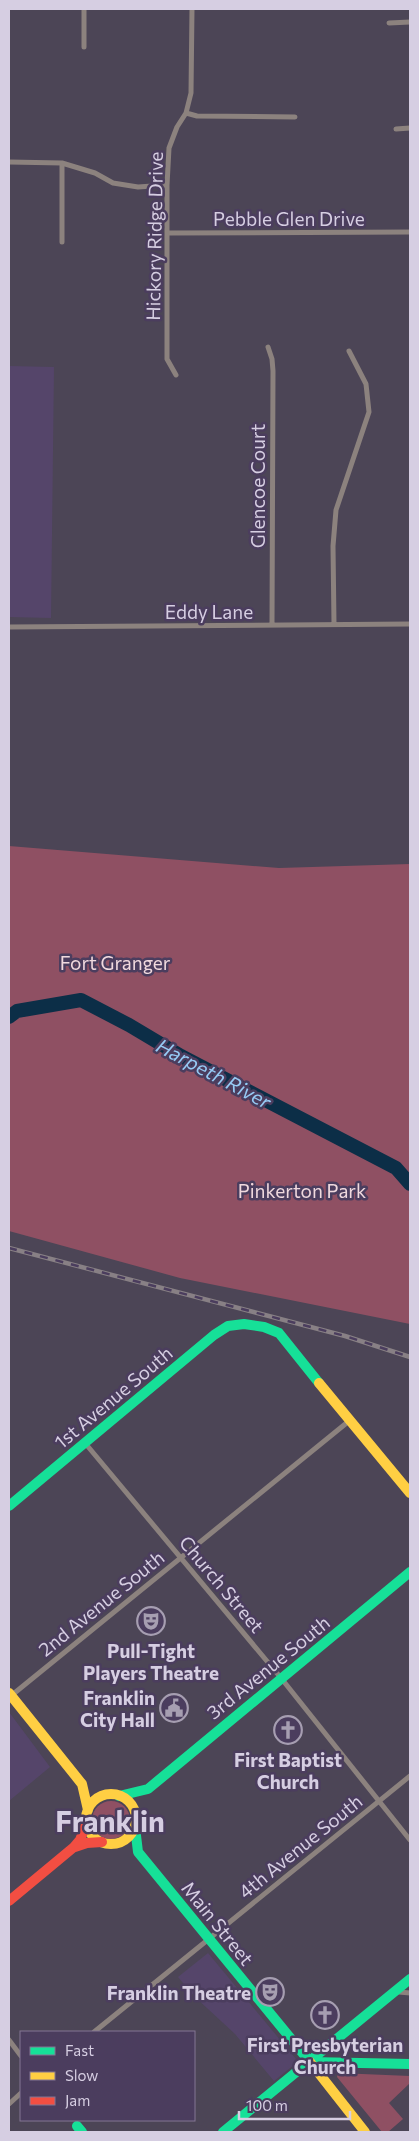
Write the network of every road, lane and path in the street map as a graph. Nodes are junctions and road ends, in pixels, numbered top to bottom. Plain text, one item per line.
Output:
1 (84, 9) edge
2 (192, 9) edge
3 (410, 22) edge
4 (389, 23) dead end
5 (84, 47) dead end
6 (186, 113) junction
7 (294, 117) dead end
8 (410, 128) edge
9 (396, 129) dead end
10 (9, 162) edge
11 (62, 163) junction
12 (167, 185) junction
13 (410, 232) edge
14 (169, 233) junction
15 (62, 242) dead end
16 (268, 347) dead end
17 (349, 351) dead end
18 (176, 375) dead end
19 (334, 624) junction
20 (410, 624) edge
21 (272, 625) junction
22 (9, 627) edge
23 (350, 1421) junction
24 (85, 1443) junction
25 (410, 1493) edge
26 (9, 1506) edge
27 (181, 1558) junction
28 (410, 1572) edge
29 (281, 1678) junction
30 (10, 1695) edge
31 (410, 1776) edge
32 (82, 1784) junction
33 (148, 1789) junction
34 (105, 1795) junction
35 (119, 1796) junction
36 (380, 1801) junction
37 (88, 1810) junction
38 (87, 1822) junction
39 (135, 1825) junction
40 (410, 1840) edge
41 (102, 1842) junction
42 (115, 1844) junction
43 (74, 1847) junction
44 (138, 1852) junction
45 (9, 1901) edge
46 (208, 1939) junction
47 (410, 1979) edge
48 (396, 1992) junction
49 (410, 1993) edge
50 (95, 2031) edge
51 (9, 2040) edge
52 (20, 2055) edge
53 (310, 2062) junction
54 (410, 2064) edge
55 (20, 2094) edge
56 (9, 2104) edge
57 (224, 2132) edge
58 (363, 2132) edge

1 - 5 street
2 - 6 street, Hickory Ridge Drive
3 - 4 street
6 - 7 street
6 - 12 street, Hickory Ridge Drive
8 - 9 street
10 - 11 street
11 - 12 street
11 - 15 street
12 - 14 street, Hickory Ridge Drive
13 - 14 street, Pebble Glen Drive
14 - 18 street, Hickory Ridge Drive
16 - 21 street, Glencoe Court
17 - 19 street
19 - 20 street, Eddy Lane
19 - 21 street, Eddy Lane
21 - 22 street, Eddy Lane
23 - 24 main road, 1st Avenue South
23 - 25 main road
23 - 27 street, 2nd Avenue South
24 - 26 main road, 1st Avenue South
24 - 27 street, Church Street
27 - 29 street, Church Street
27 - 30 street, 2nd Avenue South
28 - 29 main road, 3rd Avenue South
29 - 33 main road, 3rd Avenue South
29 - 36 street, Church Street
30 - 32 main road
31 - 36 street, 4th Avenue South
32 - 34 main road
32 - 37 main road
33 - 35 main road, 3rd Avenue South
33 - 39 main road, 3rd Avenue South
34 - 35 main road
34 - 37 main road
35 - 39 main road
36 - 40 street, Church Street
36 - 46 street, 4th Avenue South
37 - 38 main road
38 - 41 main road
38 - 43 main road
39 - 42 main road
39 - 44 main road
41 - 42 main road
41 - 43 main road
42 - 44 main road
43 - 45 main road
44 - 46 main road, Main Street
46 - 50 street, 4th Avenue South
46 - 53 main road, Main Street
47 - 48 main road
48 - 49 street
48 - 53 main road
51 - 52 street
53 - 54 main road
53 - 57 main road
53 - 58 main road, Main Street
55 - 56 street

